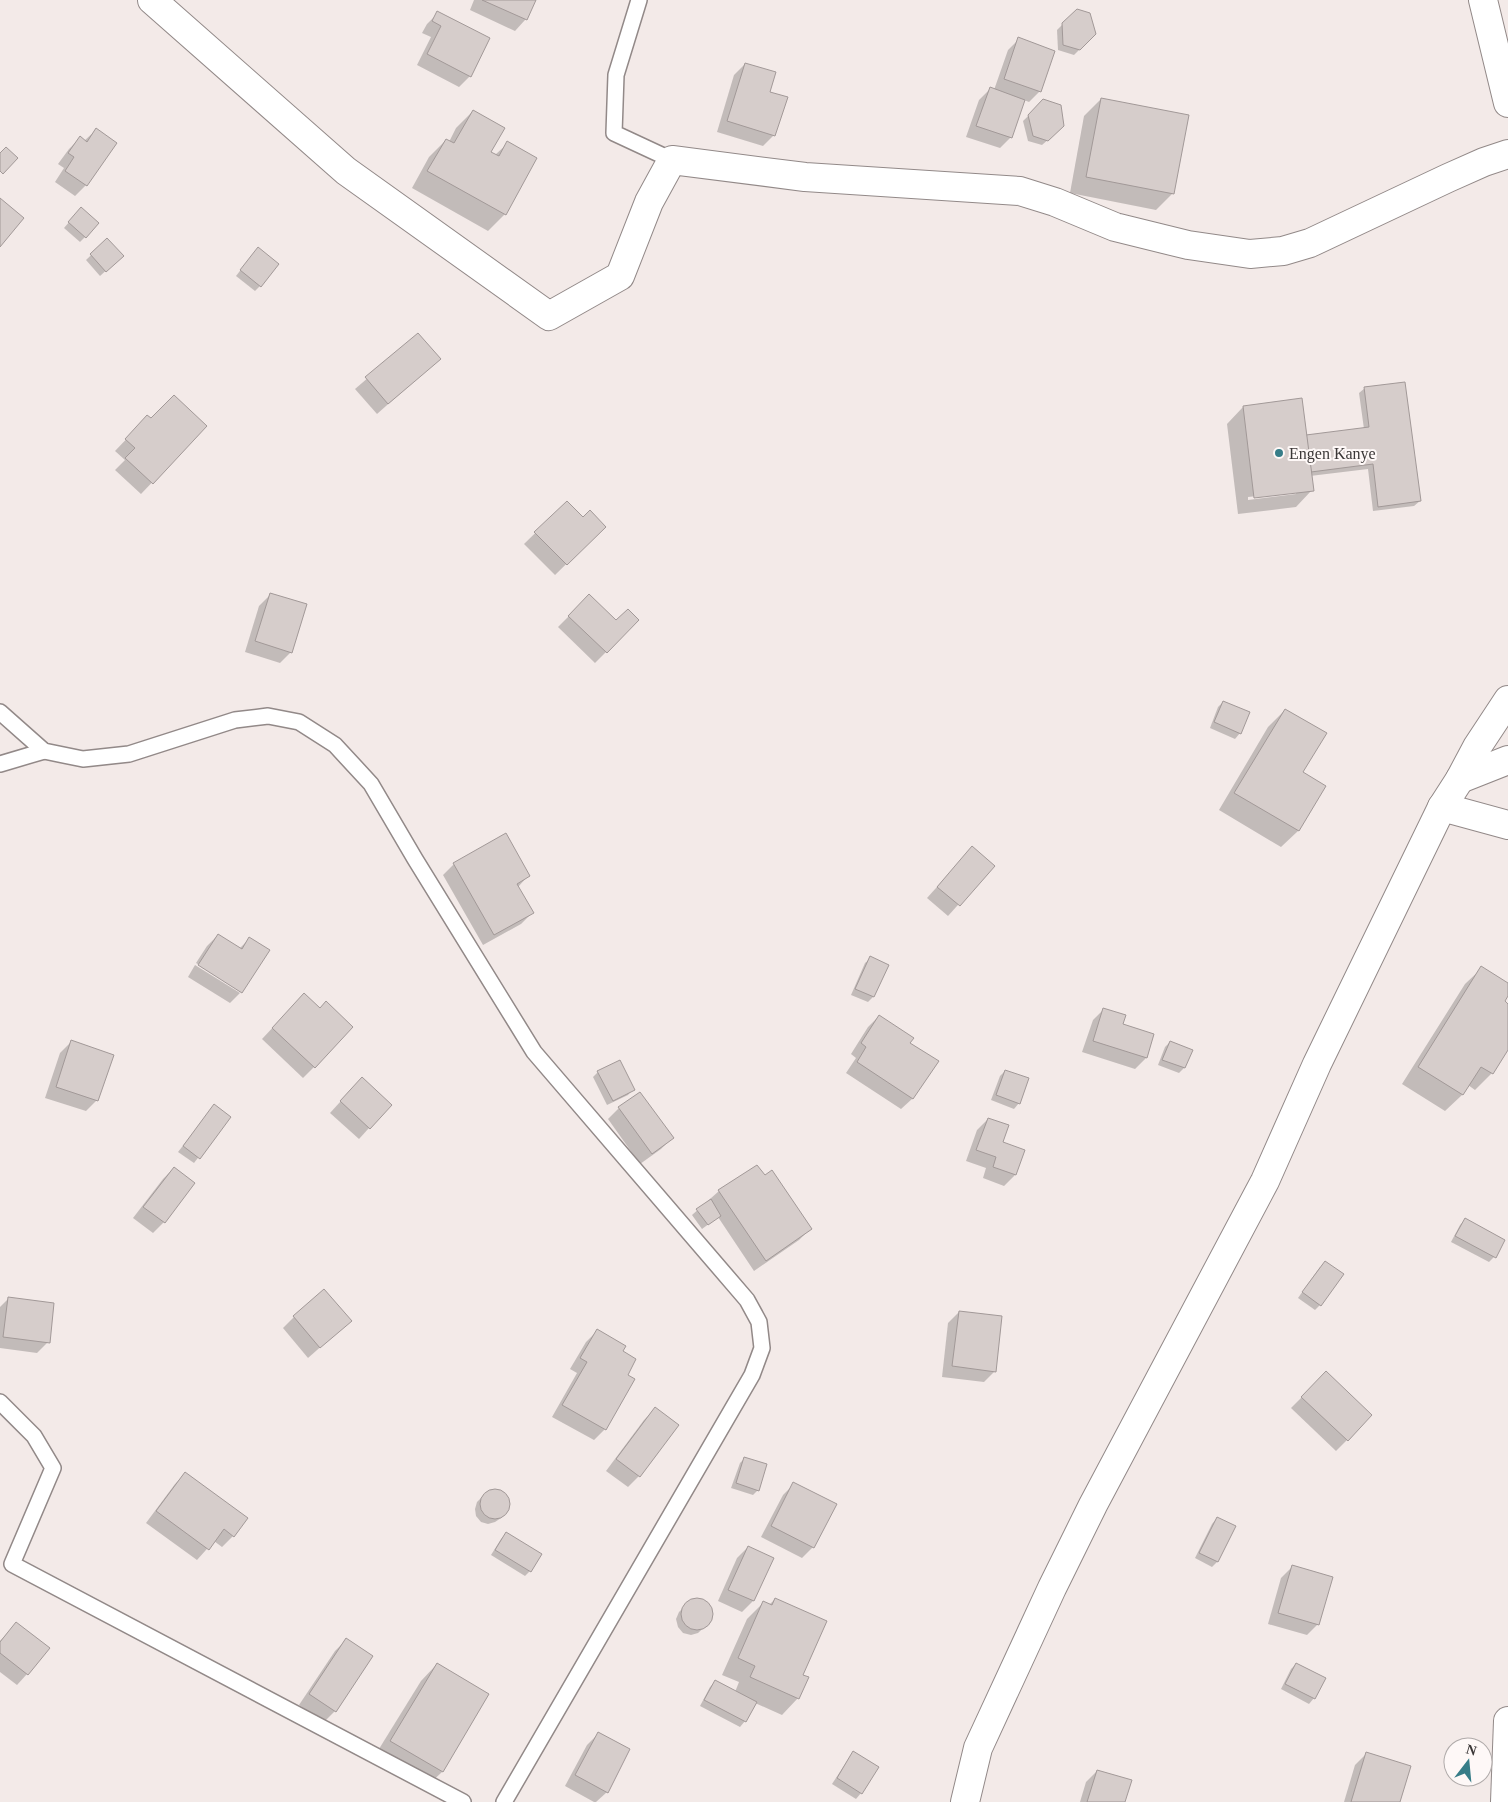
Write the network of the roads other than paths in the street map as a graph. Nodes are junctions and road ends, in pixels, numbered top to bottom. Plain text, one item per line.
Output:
1 (152, 0) edge
2 (639, 0) edge
3 (1484, 0) edge
4 (1508, 103) edge
5 (1508, 154) edge
6 (672, 160) junction
7 (1508, 700) edge
8 (0, 712) edge
9 (1508, 723) edge
10 (1477, 747) junction
11 (44, 751) junction
12 (1508, 760) edge
13 (0, 764) edge
14 (1460, 779) junction
15 (1442, 807) junction
16 (1508, 825) edge
17 (0, 1402) edge
18 (1508, 1721) edge
19 (463, 1802) edge
20 (504, 1802) edge
21 (965, 1802) edge
22 (1505, 1802) edge

1 - 6 main road
2 - 6 lane
3 - 4 main road
5 - 6 main road
7 - 10 main road
8 - 11 lane
9 - 10 main road
10 - 14 main road
11 - 13 lane
11 - 20 lane
12 - 14 main road
14 - 15 main road
15 - 16 main road
15 - 21 main road
17 - 19 lane
18 - 22 main road

